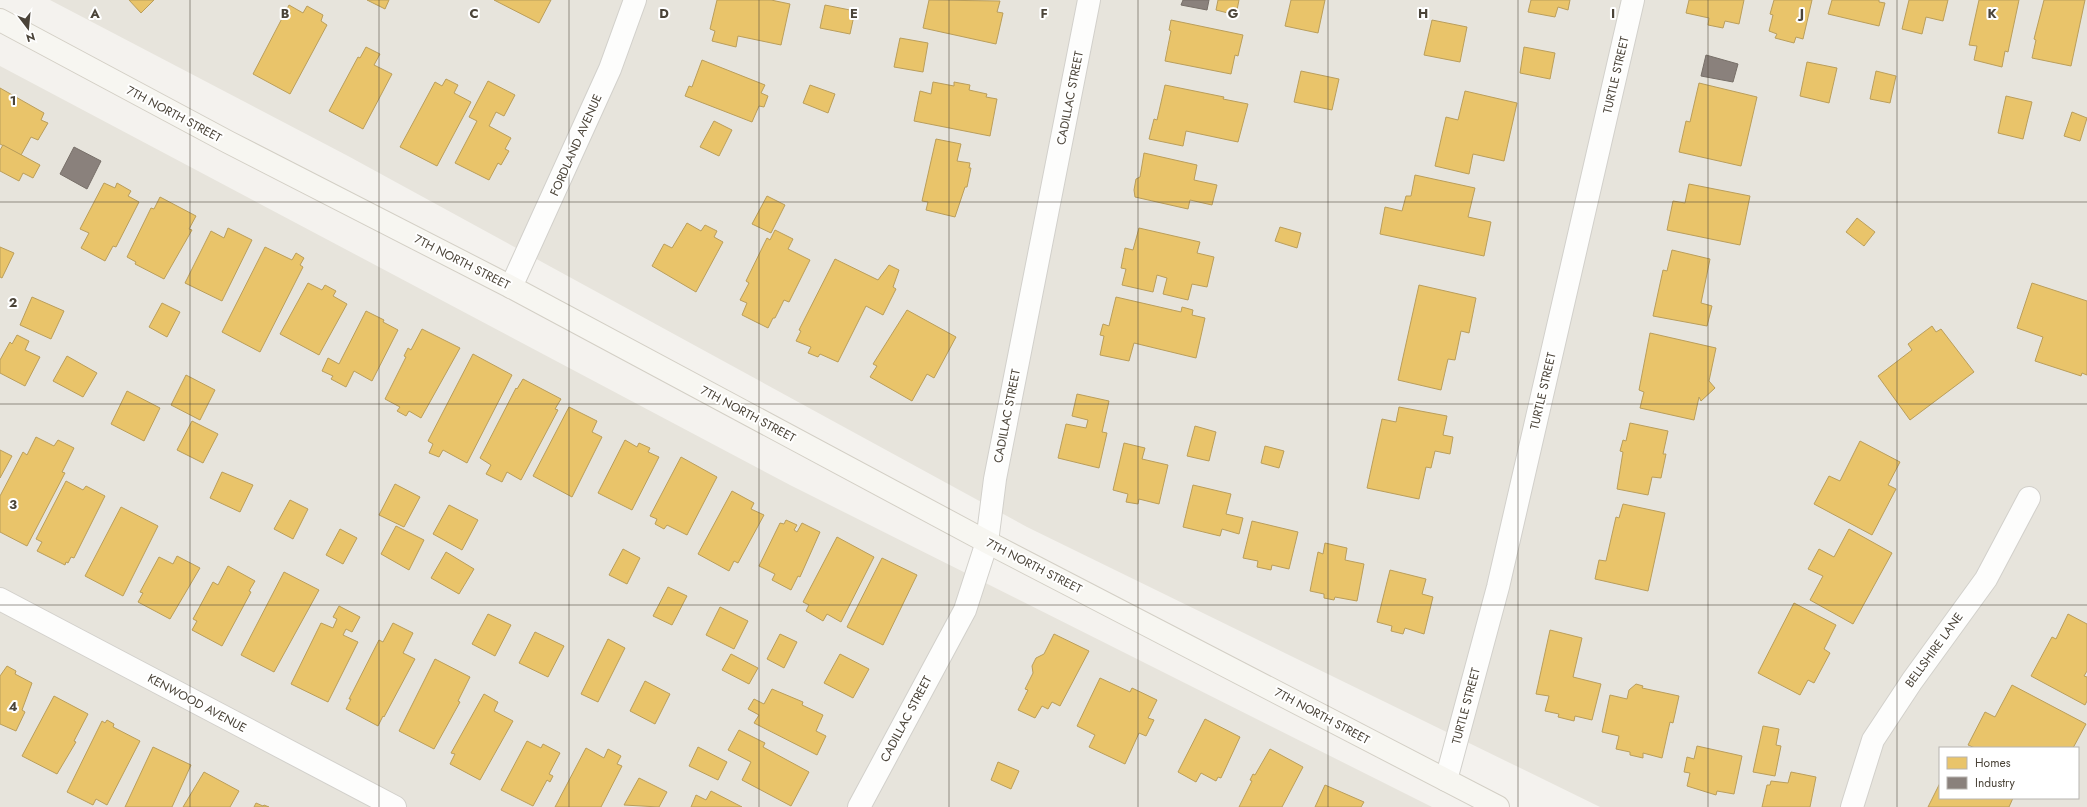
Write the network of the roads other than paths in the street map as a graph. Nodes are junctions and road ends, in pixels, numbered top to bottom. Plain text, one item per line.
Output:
1 (635, 0) edge
2 (1089, 0) edge
3 (1633, 0) edge
4 (0, 20) edge
5 (511, 287) junction
6 (2029, 498) dead end
7 (987, 542) junction
8 (0, 599) edge
9 (1446, 780) junction
10 (395, 807) edge
11 (859, 807) edge
12 (1498, 807) edge
13 (1852, 807) edge

1 - 5 street, FORDLAND AVENUE
2 - 7 street, CADILLAC STREET
3 - 9 street, TURTLE STREET
4 - 5 street, 7TH NORTH STREET
5 - 7 street, 7TH NORTH STREET
6 - 13 street, BELLSHIRE LANE
7 - 9 street, 7TH NORTH STREET
7 - 11 street, CADILLAC STREET
8 - 10 street, KENWOOD AVENUE
9 - 12 street, 7TH NORTH STREET

